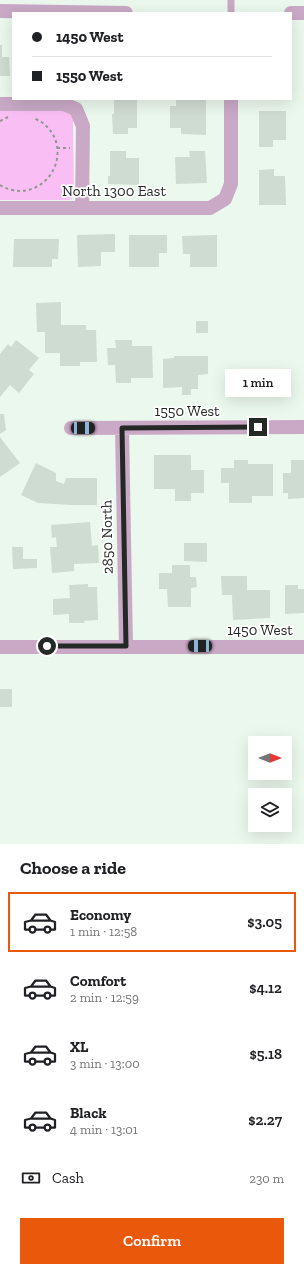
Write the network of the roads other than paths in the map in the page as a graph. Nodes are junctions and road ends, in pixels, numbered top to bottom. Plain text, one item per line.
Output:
1 (232, 0) edge
2 (0, 11) edge
3 (63, 12) edge
4 (231, 12) edge
5 (292, 13) edge
6 (304, 13) edge
7 (231, 100) edge
8 (0, 104) edge
9 (0, 208) edge
10 (82, 208) junction
11 (304, 427) edge
12 (70, 428) dead end
13 (122, 428) junction
14 (126, 646) junction
15 (0, 647) edge
16 (304, 647) edge

1 - 4 lane
2 - 3 street
5 - 6 street
7 - 10 street, North 1300 East
8 - 10 street
9 - 10 street, North 1300 East
11 - 13 street, 1550 West
12 - 13 street, 1550 West
13 - 14 street, 2850 North
14 - 15 street, 1450 West
14 - 16 street, 1450 West

